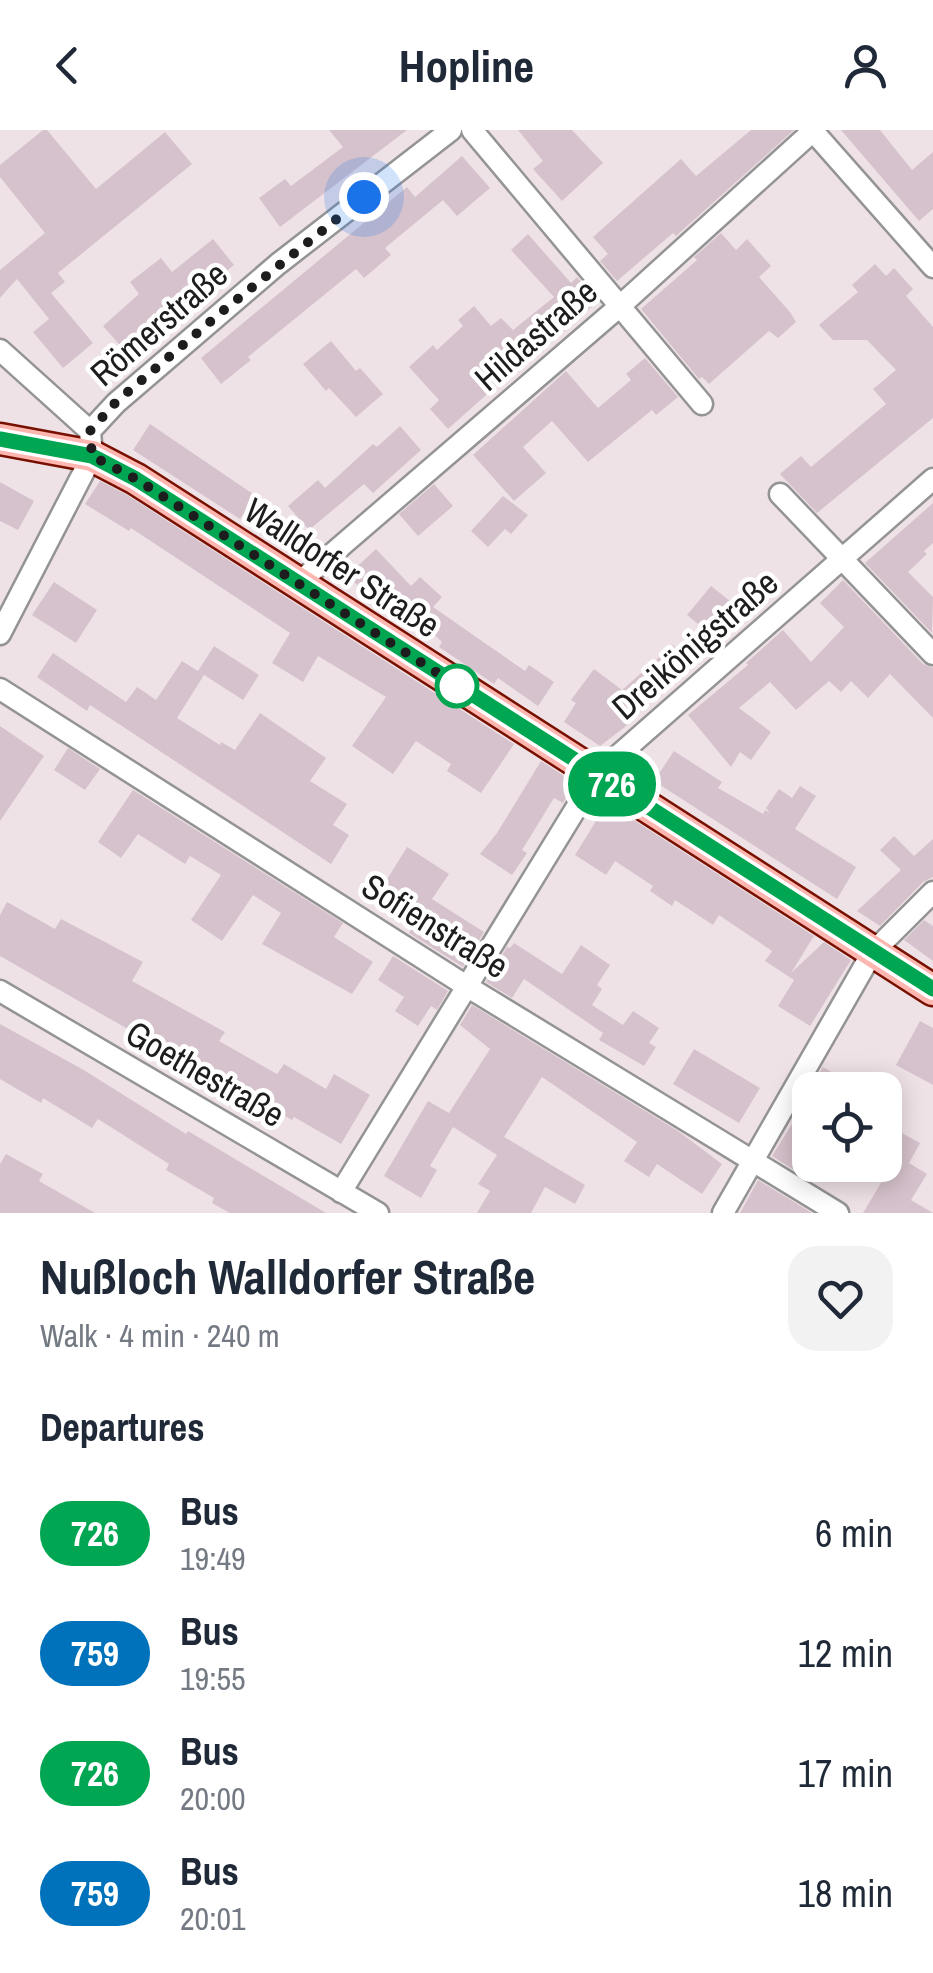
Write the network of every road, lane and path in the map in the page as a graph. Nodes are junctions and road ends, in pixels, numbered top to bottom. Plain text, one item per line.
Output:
1 (451, 130) edge
2 (472, 130) edge
3 (813, 130) edge
4 (933, 268) edge
5 (620, 306) junction
6 (0, 350) edge
7 (702, 404) dead end
8 (0, 439) edge
9 (91, 443) junction
10 (933, 479) edge
11 (780, 494) dead end
12 (840, 560) junction
13 (297, 584) junction
14 (0, 634) edge
15 (933, 654) edge
16 (0, 689) edge
17 (597, 774) junction
18 (933, 892) edge
19 (872, 953) junction
20 (468, 987) junction
21 (933, 990) edge
22 (0, 991) edge
23 (752, 1162) junction
24 (340, 1192) junction
25 (378, 1213) edge
26 (723, 1213) edge
27 (838, 1213) edge

1 - 9 street, Römerstraße
2 - 5 street
3 - 4 street
3 - 5 street, Hildastraße
5 - 7 street
5 - 13 street, Hildastraße
6 - 9 street
8 - 9 street, Walldorfer Straße
9 - 13 street, Walldorfer Straße
9 - 14 street, Römerstraße
10 - 12 street, Dreikönigstraße
11 - 12 street
12 - 15 street
12 - 17 street, Dreikönigstraße
13 - 17 street, Walldorfer Straße
16 - 20 street, Sofienstraße
17 - 19 street, Walldorfer Straße
17 - 20 street, Dreikönigstraße
18 - 19 street
19 - 21 street, Walldorfer Straße
19 - 23 street
20 - 23 street, Sofienstraße
20 - 24 street, Dreikönigstraße
22 - 24 street, Goethestraße
23 - 26 street
23 - 27 street, Sofienstraße
24 - 25 street, Goethestraße

